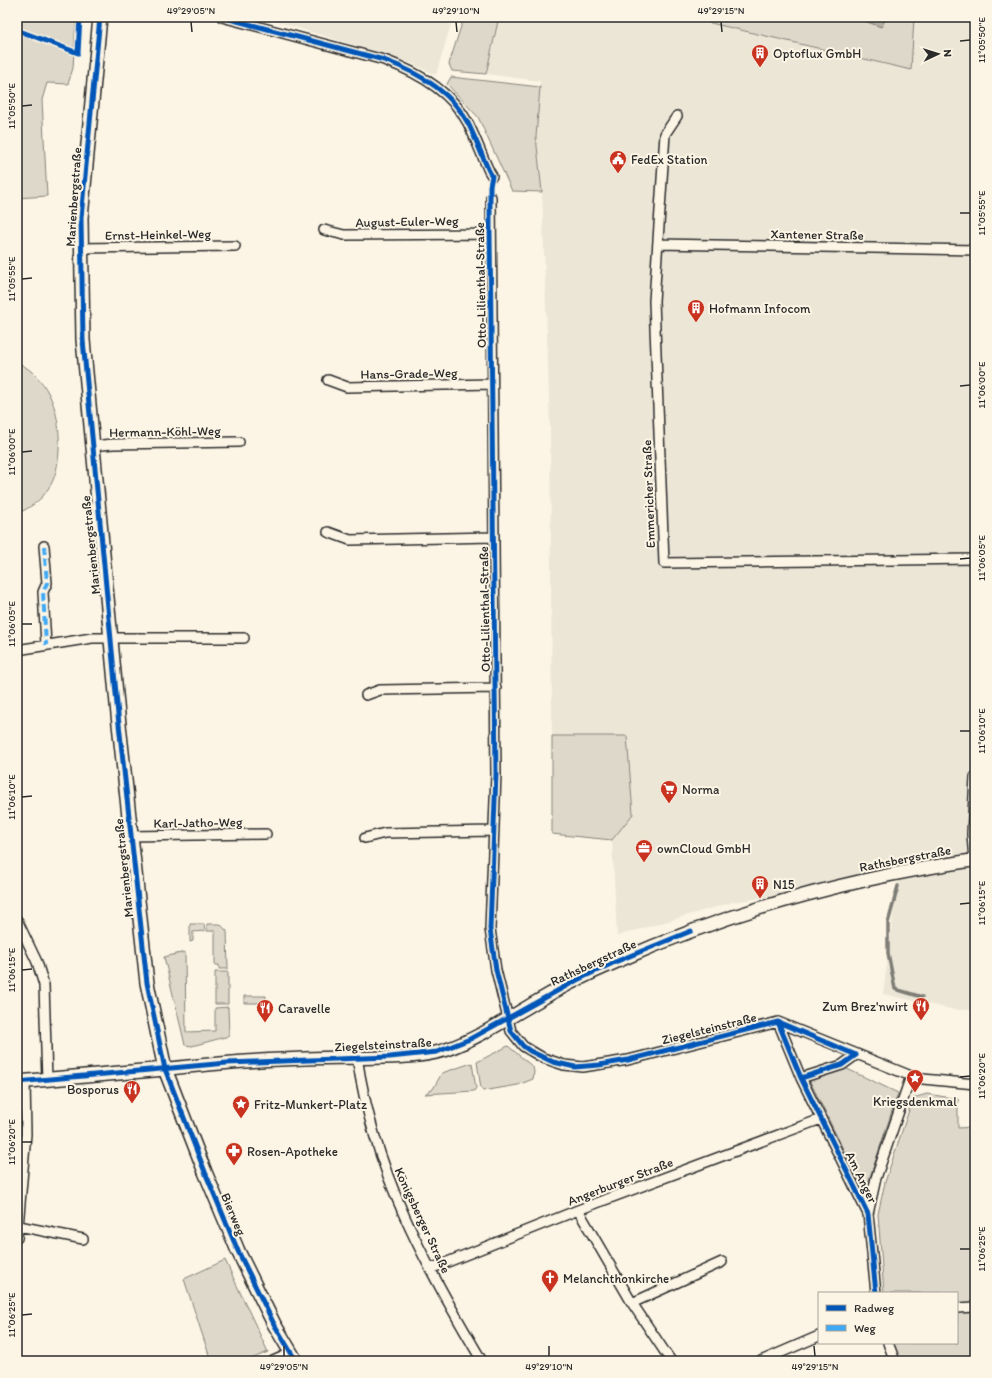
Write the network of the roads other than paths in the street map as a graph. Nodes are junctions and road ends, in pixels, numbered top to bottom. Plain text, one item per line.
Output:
1 (100, 17) edge
2 (222, 17) edge
3 (677, 116) dead end
4 (492, 176) dead end
5 (490, 197) dead end
6 (324, 230) dead end
7 (490, 234) junction
8 (658, 244) junction
9 (235, 246) dead end
10 (80, 248) junction
11 (975, 250) edge
12 (328, 380) dead end
13 (492, 384) junction
14 (239, 442) dead end
15 (92, 446) junction
16 (328, 532) dead end
17 (494, 538) junction
18 (44, 546) dead end
19 (975, 559) edge
20 (111, 638) junction
21 (244, 638) dead end
22 (46, 644) junction
23 (17, 650) edge
24 (496, 688) junction
25 (366, 695) dead end
26 (975, 777) edge
27 (494, 831) junction
28 (266, 834) dead end
29 (130, 836) junction
30 (365, 838) dead end
31 (974, 860) edge
32 (17, 920) edge
33 (508, 1019) junction
34 (778, 1022) junction
35 (856, 1055) junction
36 (357, 1058) junction
37 (165, 1069) junction
38 (911, 1076) junction
39 (801, 1078) junction
40 (47, 1080) junction
41 (21, 1082) edge
42 (975, 1084) edge
43 (821, 1119) junction
44 (19, 1196) edge
45 (578, 1210) junction
46 (868, 1214) junction
47 (19, 1226) junction
48 (17, 1238) edge
49 (83, 1239) dead end
50 (722, 1262) dead end
51 (430, 1270) junction
52 (876, 1292) edge
53 (632, 1303) junction
54 (975, 1307) edge
55 (958, 1308) edge
56 (818, 1336) edge
57 (888, 1344) edge
58 (294, 1357) edge
59 (272, 1361) edge
60 (482, 1361) edge
61 (671, 1361) edge
62 (761, 1361) edge
63 (895, 1361) edge

1 - 10 main road, Marienbergstraße
2 - 4 street
3 - 8 street, Emmericher Straße
5 - 7 street, Otto-Lilienthal-Straße
6 - 7 street, August-Euler-Weg
7 - 13 street, Otto-Lilienthal-Straße
8 - 11 street, Xantener Straße
8 - 19 street, Emmericher Straße
9 - 10 street, Ernst-Heinkel-Weg
10 - 15 main road, Marienbergstraße
12 - 13 street, Hans-Grade-Weg
13 - 17 street, Otto-Lilienthal-Straße
14 - 15 street, Hermann-Köhl-Weg
15 - 20 main road, Marienbergstraße
16 - 17 street
17 - 24 street, Otto-Lilienthal-Straße
18 - 22 street
20 - 21 street
20 - 22 street
20 - 29 main road, Marienbergstraße
22 - 23 street
24 - 25 street
24 - 27 street, Otto-Lilienthal-Straße
26 - 31 street
27 - 30 street
27 - 33 street, Otto-Lilienthal-Straße
28 - 29 street, Karl-Jatho-Weg
29 - 37 main road, Marienbergstraße
31 - 33 street, Rathsbergstraße
32 - 40 street
33 - 34 street, Ziegelsteinstraße
33 - 36 street, Ziegelsteinstraße
34 - 35 street
34 - 39 street, Am Anger
35 - 38 street
35 - 39 street
36 - 37 street, Ziegelsteinstraße
36 - 51 street, Königsberger Straße
37 - 40 main road, Ziegelsteinstraße
37 - 58 main road, Bierweg
38 - 42 street
38 - 46 street
39 - 43 street, Am Anger
40 - 41 main road, Ziegelsteinstraße
41 - 44 street
43 - 45 street, Angerburger Straße
43 - 46 street, Am Anger
44 - 47 street
45 - 51 street, Angerburger Straße
45 - 53 street
46 - 52 street, Am Anger
47 - 48 street
47 - 49 street
50 - 53 street
51 - 60 street, Königsberger Straße
53 - 61 street
54 - 55 street
56 - 62 street
57 - 63 street
58 - 59 street

